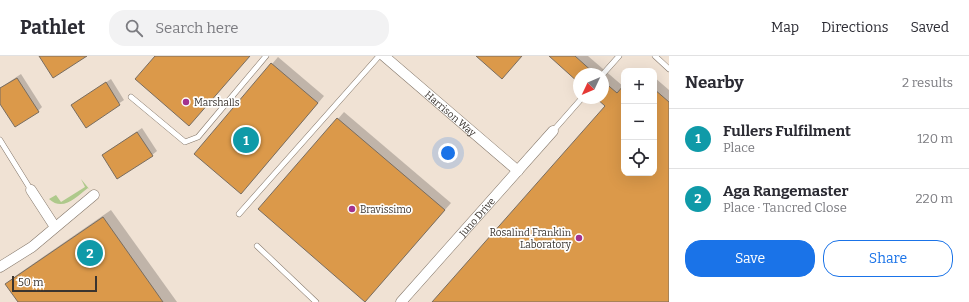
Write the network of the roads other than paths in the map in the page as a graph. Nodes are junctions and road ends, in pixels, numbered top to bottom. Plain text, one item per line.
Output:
1 (266, 56) edge
2 (379, 56) edge
3 (384, 56) edge
4 (619, 56) edge
5 (654, 56) edge
6 (608, 68) edge
7 (669, 69) edge
8 (131, 97) dead end
9 (577, 104) edge
10 (553, 131) joint
11 (0, 140) edge
12 (518, 171) junction
13 (31, 190) joint
14 (94, 195) dead end
15 (239, 214) dead end
16 (55, 227) junction
17 (257, 246) dead end
18 (0, 267) edge
19 (316, 302) edge
20 (401, 302) edge

1 - 8 lane
2 - 15 lane
3 - 12 street, Harrison Way
4 - 6 lane
5 - 7 lane
9 - 10 lane
10 - 12 street, Juno Drive
11 - 13 lane
12 - 20 street, Juno Drive
13 - 16 street
14 - 16 street
16 - 18 street
17 - 19 lane

